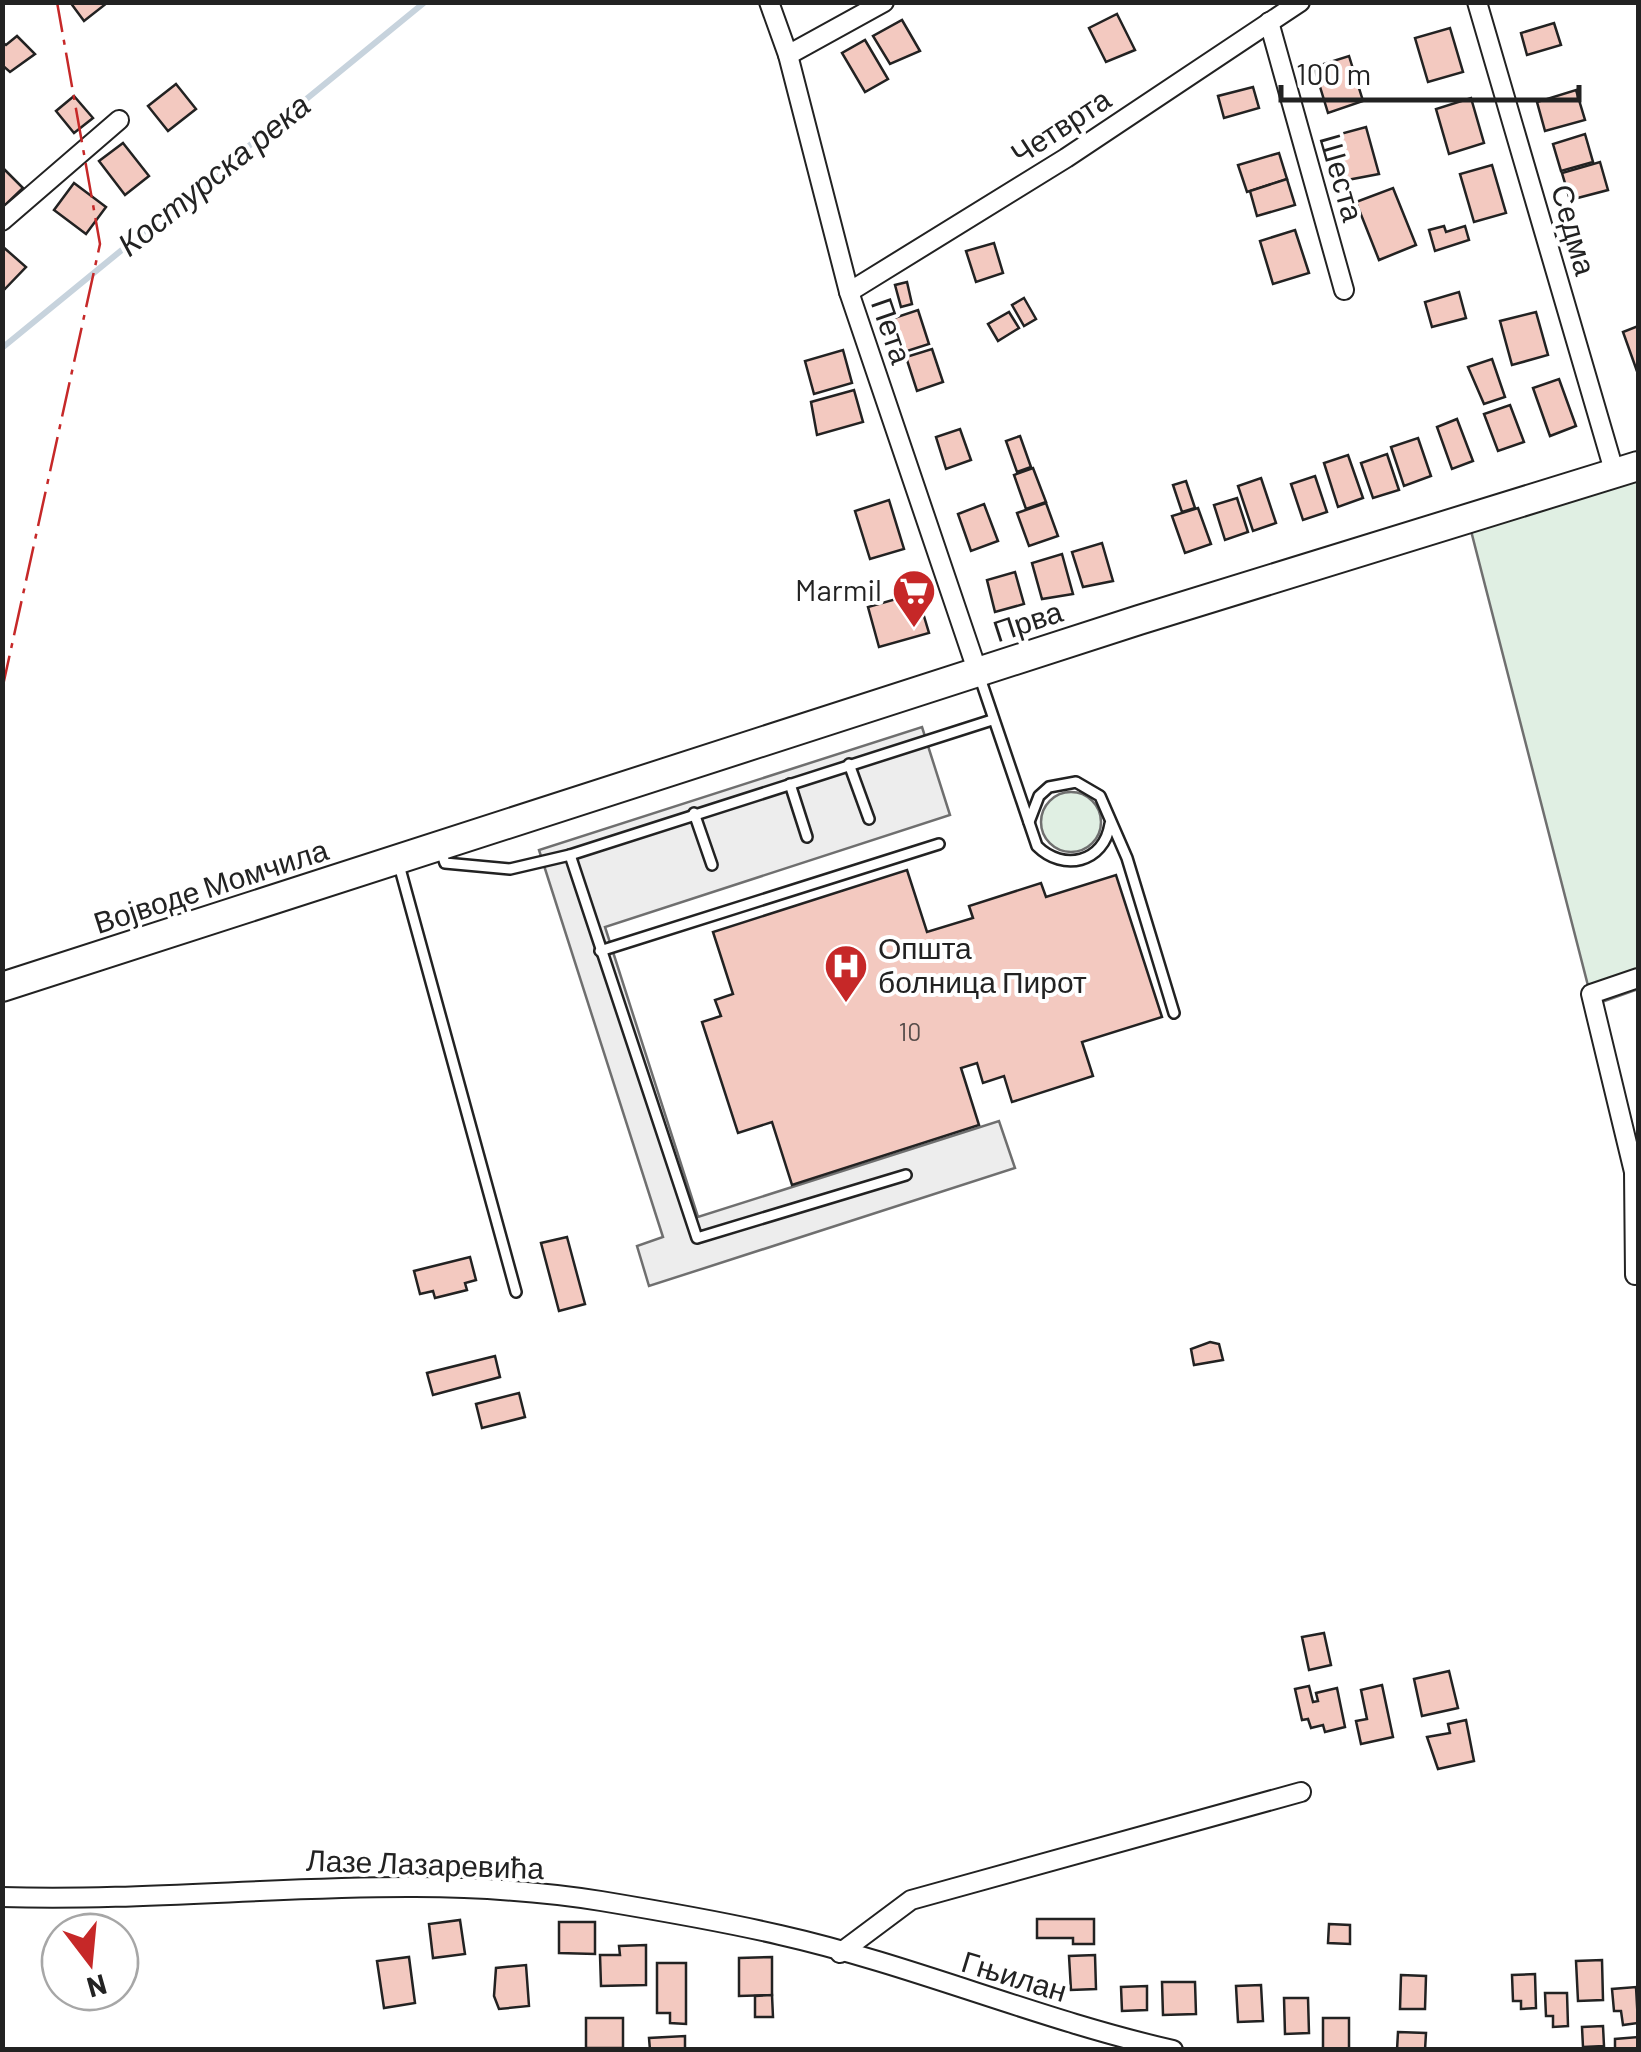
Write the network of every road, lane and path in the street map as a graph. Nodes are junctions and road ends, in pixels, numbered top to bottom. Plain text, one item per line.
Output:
1 (769, 2) edge
2 (884, 2) edge
3 (1300, 2) edge
4 (1478, 2) edge
5 (1269, 22) junction
6 (788, 54) junction
7 (119, 120) dead end
8 (2, 221) edge
9 (1344, 290) dead end
10 (849, 292) junction
11 (1627, 470) edge
12 (978, 673) junction
13 (992, 720) junction
14 (849, 764) junction
15 (790, 784) junction
16 (694, 813) junction
17 (869, 819) dead end
18 (1110, 821) junction
19 (1029, 822) junction
20 (807, 837) dead end
21 (939, 844) dead end
22 (440, 848) junction
23 (570, 855) junction
24 (398, 862) junction
25 (712, 865) dead end
26 (600, 950) junction
27 (1638, 978) edge
28 (2, 988) edge
29 (1174, 1012) dead end
30 (906, 1175) dead end
31 (1635, 1275) dead end
32 (516, 1292) dead end
33 (1301, 1792) dead end
34 (2, 1897) edge
35 (840, 1953) junction
36 (1174, 2050) edge

1 - 6 street, Пета
2 - 6 street
3 - 5 street, Четврта
4 - 11 street, Седма
5 - 9 street, Шеста
5 - 10 street, Четврта
6 - 10 street, Пета
7 - 8 street
10 - 12 street, Пета
11 - 12 main road, Прва
12 - 13 lane
12 - 22 main road, Прва
13 - 14 lane
13 - 19 lane
14 - 15 lane
14 - 17 lane
15 - 16 lane
15 - 20 lane
16 - 23 lane
16 - 25 lane
18 - 19 lane
18 - 19 lane
18 - 29 lane
21 - 26 lane
22 - 23 lane
22 - 24 main road, Војводе Момчила
23 - 26 lane
24 - 28 main road, Војводе Момчила
24 - 32 lane
26 - 30 lane
27 - 31 street
33 - 35 street
34 - 35 street, Лазе Лазаревића
35 - 36 street, Гњилан

